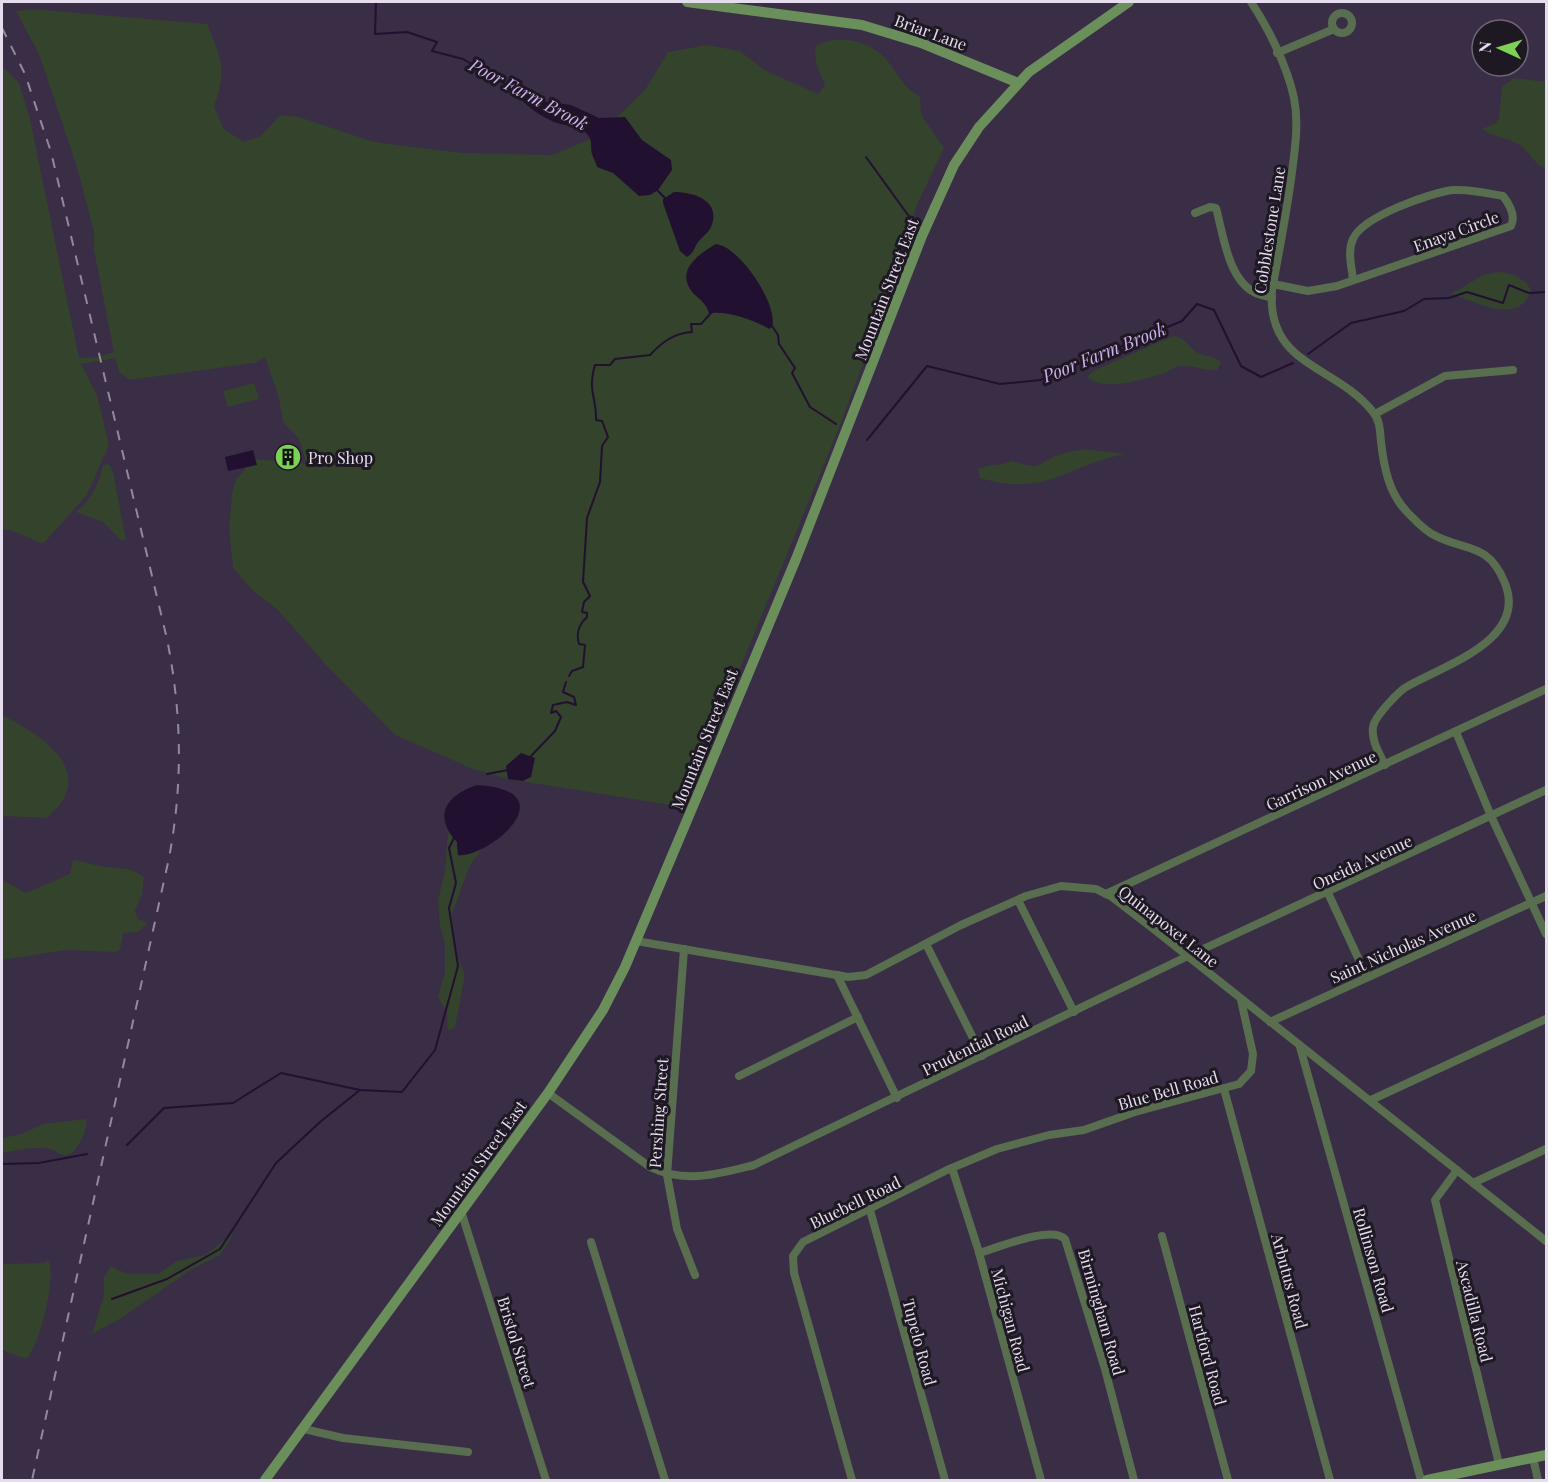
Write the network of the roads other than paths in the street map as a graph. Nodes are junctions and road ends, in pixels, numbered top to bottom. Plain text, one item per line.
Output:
1 (687, 2) edge
2 (1129, 2) edge
3 (1251, 2) edge
4 (1334, 29) dead end
5 (1277, 53) junction
6 (1018, 83) junction
7 (1195, 213) dead end
8 (1353, 280) junction
9 (1274, 284) junction
10 (1272, 298) junction
11 (1513, 370) dead end
12 (1375, 414) junction
13 (1546, 689) edge
14 (1456, 732) junction
15 (1385, 765) junction
16 (1546, 790) edge
17 (1491, 816) junction
18 (1328, 893) junction
19 (1106, 894) junction
20 (1546, 896) edge
21 (1018, 900) junction
22 (1533, 902) junction
23 (1546, 934) edge
24 (636, 940) junction
25 (926, 944) junction
26 (684, 949) junction
27 (1188, 956) junction
28 (837, 975) junction
29 (1367, 977) junction
30 (1241, 1000) junction
31 (1074, 1012) junction
32 (858, 1017) junction
33 (1546, 1019) edge
34 (1270, 1022) junction
35 (1300, 1047) junction
36 (982, 1056) junction
37 (739, 1076) dead end
38 (1224, 1089) junction
39 (548, 1093) junction
40 (897, 1098) junction
41 (1371, 1100) junction
42 (1017, 1144) joint
43 (1546, 1149) edge
44 (952, 1168) junction
45 (1457, 1170) junction
46 (667, 1175) junction
47 (1473, 1183) junction
48 (870, 1209) junction
49 (461, 1211) junction
50 (1162, 1236) dead end
51 (1546, 1241) edge
52 (591, 1242) dead end
53 (979, 1253) junction
54 (695, 1275) dead end
55 (304, 1429) junction
56 (468, 1452) dead end
57 (1546, 1455) edge
58 (1533, 1458) junction
59 (1498, 1464) junction
60 (1449, 1478) edge
61 (265, 1480) edge
62 (546, 1480) edge
63 (665, 1480) edge
64 (852, 1480) edge
65 (945, 1480) edge
66 (1041, 1480) edge
67 (1134, 1480) edge
68 (1228, 1480) edge
69 (1330, 1480) edge
70 (1421, 1480) edge
71 (1427, 1480) edge
72 (1538, 1480) edge

1 - 6 main road, Briar Lane
2 - 6 main road, Mountain Street East
3 - 5 street, Cobblestone Lane
4 - 5 street
5 - 9 street, Cobblestone Lane
6 - 24 main road, Mountain Street East
7 - 10 street
8 - 8 street, Enaya Circle
8 - 9 street, Enaya Circle
9 - 10 street, Cobblestone Lane
10 - 12 street, Cobblestone Lane
11 - 12 street
12 - 15 street, Cobblestone Lane
13 - 14 street, Garrison Avenue
14 - 15 street, Garrison Avenue
14 - 17 street
15 - 19 street, Garrison Avenue
16 - 17 street, Oneida Avenue
17 - 18 street, Oneida Avenue
17 - 22 street
18 - 27 street, Oneida Avenue
18 - 29 street
19 - 21 street, Quinapoxet Lane
19 - 27 street, Quinapoxet Lane
20 - 22 street, Saint Nicholas Avenue
21 - 25 street, Quinapoxet Lane
21 - 31 street
22 - 23 street
22 - 29 street, Saint Nicholas Avenue
24 - 26 street, Quinapoxet Lane
24 - 39 main road, Mountain Street East
25 - 28 street, Quinapoxet Lane
25 - 36 street
26 - 28 street, Quinapoxet Lane
26 - 46 street, Pershing Street
27 - 30 street, Quinapoxet Lane
27 - 31 street, Prudential Road
28 - 32 street
29 - 34 street, Saint Nicholas Avenue
30 - 34 street, Quinapoxet Lane
30 - 38 street, Blue Bell Road
31 - 36 street, Prudential Road
32 - 37 street
32 - 40 street
33 - 41 street
34 - 35 street, Quinapoxet Lane
35 - 41 street, Quinapoxet Lane
35 - 70 street, Rollinson Road
36 - 40 street, Prudential Road
38 - 42 street, Blue Bell Road
38 - 69 street, Arbutus Road
39 - 46 street
39 - 49 main road, Mountain Street East
40 - 46 street, Prudential Road
41 - 45 street, Quinapoxet Lane
42 - 44 street, Bluebell Road
43 - 47 street
44 - 48 street, Bluebell Road
44 - 53 street, Michigan Road
45 - 47 street, Quinapoxet Lane
45 - 59 street, Ascadilla Road
46 - 54 street, Pershing Street
47 - 51 street, Quinapoxet Lane
48 - 64 street, Bluebell Road
48 - 65 street, Tupelo Road
49 - 55 main road, Mountain Street East
49 - 62 street, Bristol Street
50 - 68 street, Hartford Road
52 - 63 street
53 - 66 street, Michigan Road
53 - 67 street, Birmingham Road
55 - 56 street
55 - 61 main road, Mountain Street East
57 - 58 main road
58 - 59 main road
58 - 72 street
59 - 60 main road
60 - 71 main road

